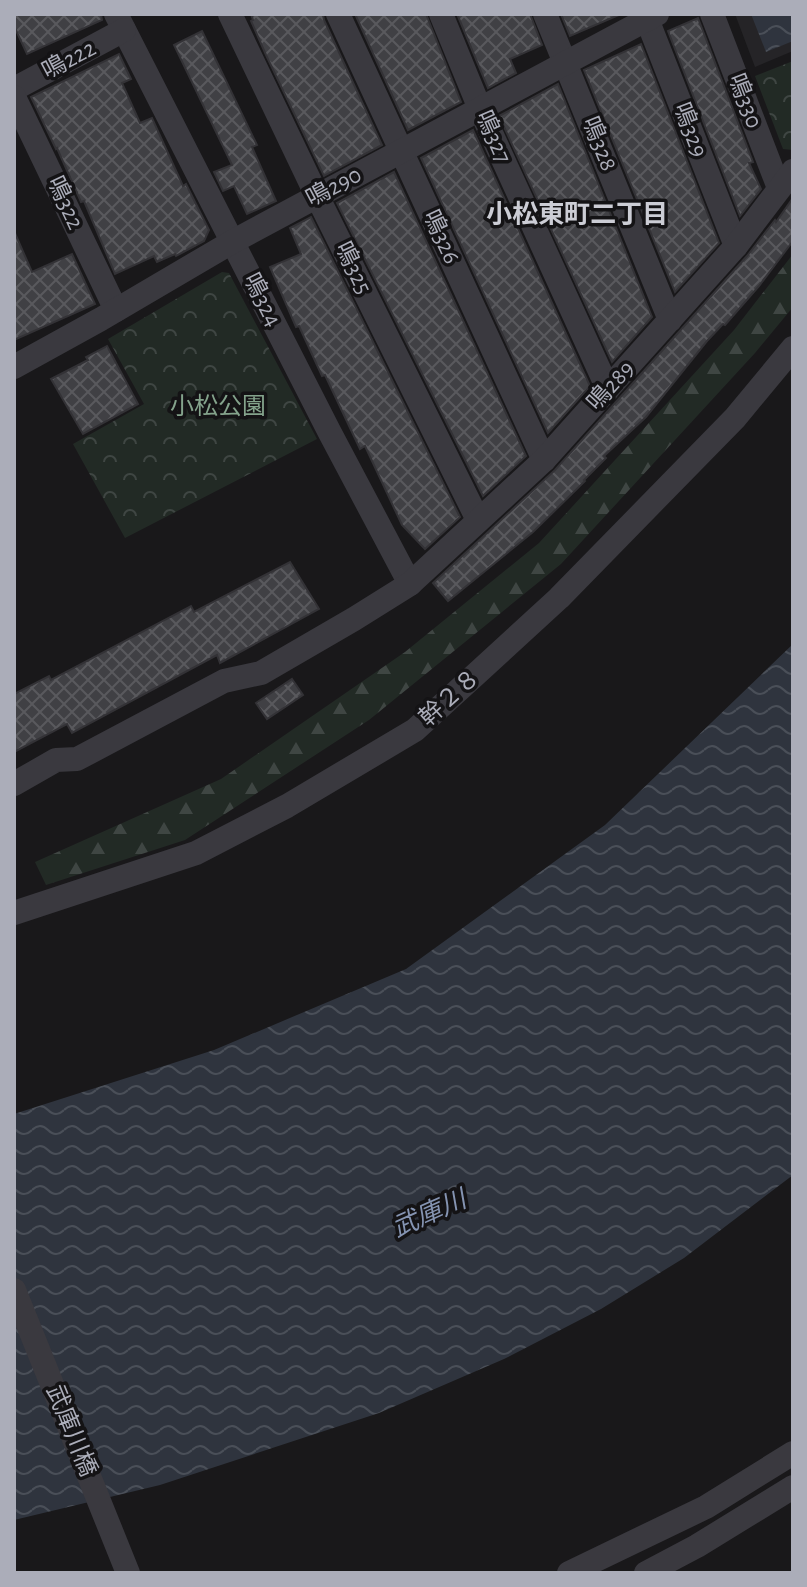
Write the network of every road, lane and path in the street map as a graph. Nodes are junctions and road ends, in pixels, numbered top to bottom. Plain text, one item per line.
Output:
1 (230, 14) edge
2 (338, 14) edge
3 (441, 14) edge
4 (545, 14) edge
5 (712, 14) edge
6 (650, 16) edge
7 (120, 19) edge
8 (566, 63) junction
9 (14, 89) edge
10 (14, 97) edge
11 (480, 109) junction
12 (401, 152) junction
13 (786, 180) edge
14 (317, 196) junction
15 (232, 242) junction
16 (736, 246) junction
17 (116, 310) junction
18 (670, 320) junction
19 (793, 348) edge
20 (14, 367) edge
21 (608, 389) junction
22 (544, 460) junction
23 (478, 520) junction
24 (410, 584) junction
25 (14, 784) edge
26 (14, 913) edge
27 (14, 1290) edge
28 (793, 1453) edge
29 (793, 1487) edge
30 (128, 1573) edge
31 (569, 1573) edge
32 (646, 1573) edge

1 - 14 street, 鳴325
2 - 12 street, 鳴326
3 - 11 street, 鳴327
4 - 8 street, 鳴328
5 - 13 street, 鳴330
6 - 8 street, 鳴290
6 - 16 street, 鳴329
7 - 9 street, 鳴222
7 - 15 street, 鳴324
8 - 11 street, 鳴290
8 - 18 street, 鳴328
10 - 17 street, 鳴322
11 - 12 street, 鳴290
11 - 21 street, 鳴327
12 - 14 street, 鳴290
12 - 22 street, 鳴326
13 - 16 street, 鳴289
14 - 15 street, 鳴290
14 - 23 street, 鳴325
15 - 17 street, 鳴290
15 - 24 street, 鳴324
16 - 18 street, 鳴289
17 - 20 street, 鳴290
18 - 21 street, 鳴289
19 - 26 street, 幹２８
21 - 22 street, 鳴289
22 - 23 street, 鳴289
23 - 24 street, 鳴289
24 - 25 street, 鳴289
27 - 30 street, 武庫川橋
28 - 31 street
29 - 32 street

